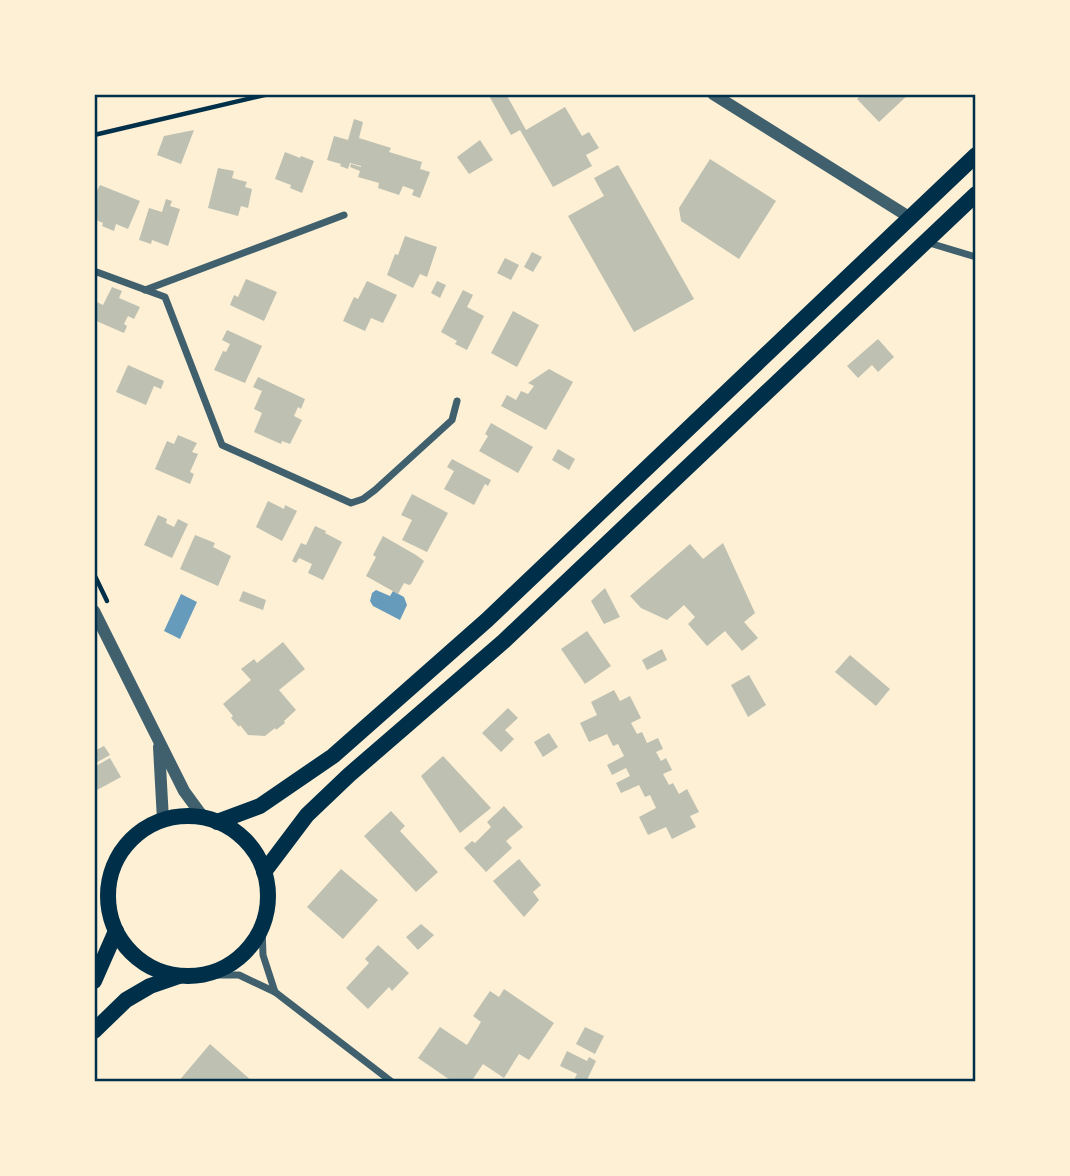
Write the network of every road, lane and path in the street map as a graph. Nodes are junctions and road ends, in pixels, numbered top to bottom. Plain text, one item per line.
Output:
1 (269, 94) edge
2 (713, 94) edge
3 (94, 135) edge
4 (975, 155) edge
5 (975, 194) edge
6 (344, 215) dead end
7 (909, 217) junction
8 (925, 242) junction
9 (975, 257) edge
10 (94, 271) edge
11 (145, 290) junction
12 (457, 401) dead end
13 (94, 611) edge
14 (159, 743) junction
15 (163, 820) junction
16 (210, 820) junction
17 (264, 872) junction
18 (262, 927) junction
19 (116, 931) junction
20 (206, 975) junction
21 (179, 976) junction
22 (94, 981) edge
23 (275, 992) junction
24 (94, 1031) edge
25 (392, 1082) edge

1 - 3 path
2 - 7 street
4 - 7 main road
5 - 8 main road
6 - 11 street
7 - 16 main road
8 - 9 street
8 - 17 main road
10 - 11 street
11 - 12 street
13 - 14 street
14 - 15 street
14 - 16 street
15 - 16 main road
15 - 19 main road
16 - 17 main road
17 - 18 main road
18 - 20 main road
18 - 23 street
19 - 21 main road
19 - 22 main road
20 - 21 main road
20 - 23 street
21 - 24 main road
23 - 25 street

